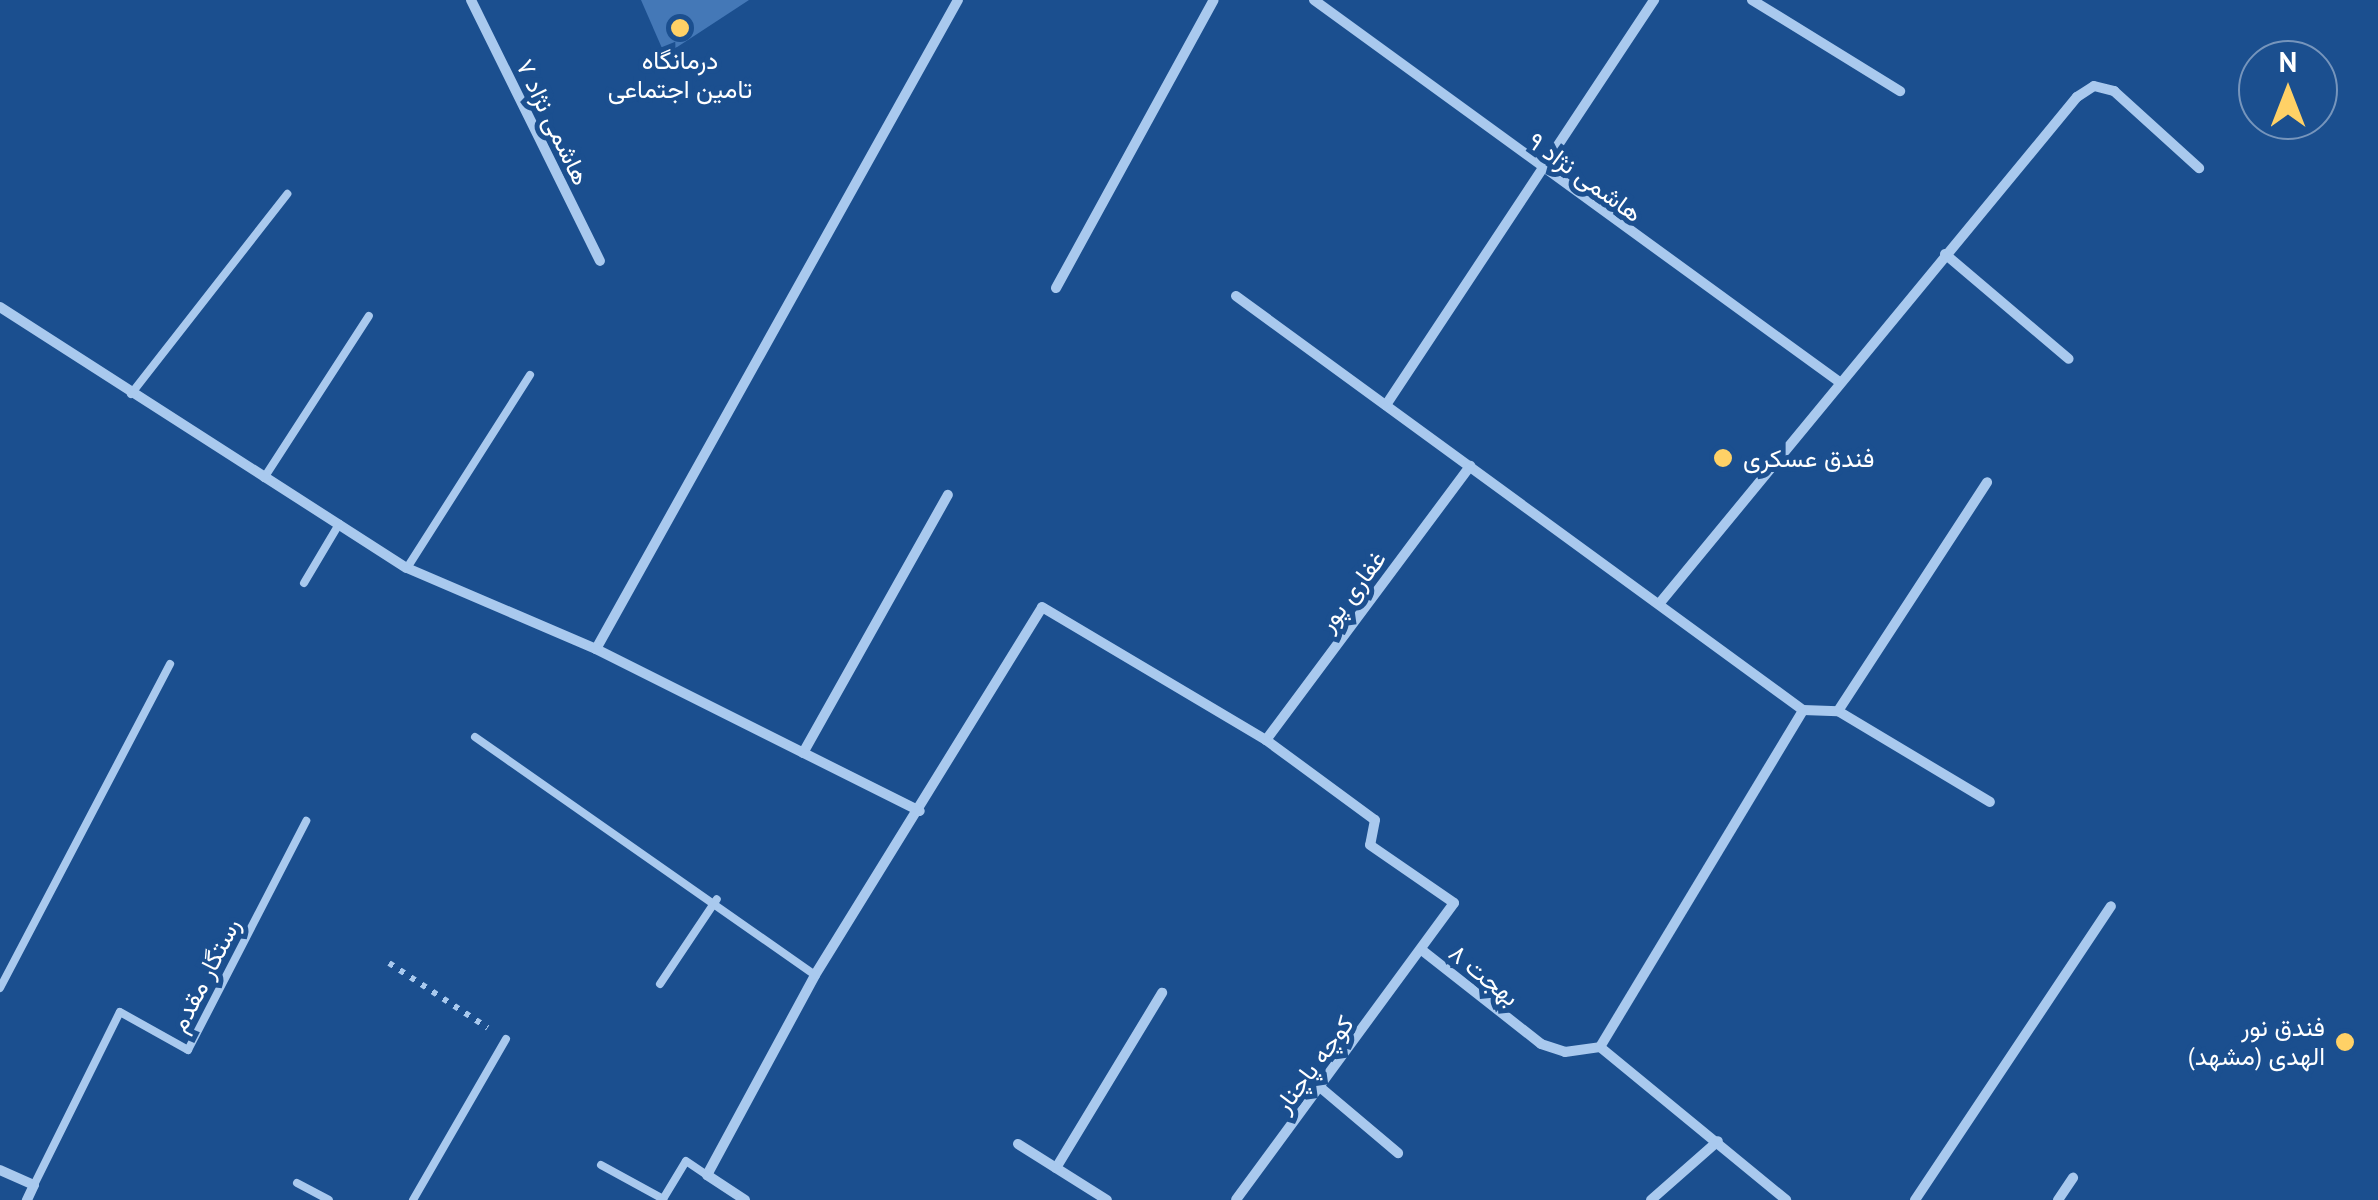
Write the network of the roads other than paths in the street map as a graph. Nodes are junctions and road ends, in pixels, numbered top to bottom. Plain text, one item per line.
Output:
1 (471, 0) edge
2 (958, 0) edge
3 (1214, 0) edge
4 (1314, 0) edge
5 (1654, 0) edge
6 (1752, 0) edge
7 (1900, 91) dead end
8 (2199, 168) dead end
9 (1544, 173) junction
10 (286, 194) dead end
11 (1945, 254) junction
12 (600, 262) dead end
13 (1056, 288) dead end
14 (1236, 296) dead end
15 (0, 307) edge
16 (369, 316) dead end
17 (2069, 358) dead end
18 (530, 375) dead end
19 (1838, 381) junction
20 (131, 394) junction
21 (1386, 405) junction
22 (1470, 466) junction
23 (264, 478) junction
24 (1987, 482) dead end
25 (948, 494) dead end
26 (339, 524) junction
27 (407, 568) junction
28 (304, 583) dead end
29 (1659, 604) junction
30 (596, 649) junction
31 (170, 664) dead end
32 (1803, 710) junction
33 (1838, 712) junction
34 (475, 737) dead end
35 (1266, 740) junction
36 (803, 753) junction
37 (1990, 802) dead end
38 (920, 810) junction
39 (306, 820) dead end
40 (717, 899) junction
41 (2111, 906) dead end
42 (1424, 951) junction
43 (816, 975) junction
44 (660, 984) dead end
45 (0, 988) edge
46 (1162, 993) dead end
47 (506, 1040) road end
48 (1600, 1047) junction
49 (1321, 1088) junction
50 (1718, 1141) junction
51 (1018, 1144) dead end
52 (1398, 1153) dead end
53 (602, 1165) dead end
54 (1056, 1168) junction
55 (0, 1170) edge
56 (707, 1175) junction
57 (2073, 1178) dead end
58 (297, 1183) dead end
59 (34, 1185) junction
60 (27, 1200) edge
61 (329, 1200) edge
62 (413, 1200) edge
63 (746, 1200) edge
64 (1107, 1200) edge
65 (1236, 1200) edge
66 (1651, 1200) edge
67 (1786, 1200) edge
68 (1914, 1200) edge
69 (2058, 1200) edge

1 - 12 street, هاشمی نژاد ۷
2 - 30 street
3 - 13 street
4 - 9 street, هاشمی نژاد ۹
5 - 9 street
6 - 7 street
8 - 11 street
9 - 19 street, هاشمی نژاد ۹
9 - 21 street
10 - 20 lane
11 - 17 street
11 - 19 street
14 - 21 street
15 - 20 street
16 - 23 lane
18 - 27 lane
19 - 29 street
20 - 23 street
21 - 22 street
22 - 29 street
22 - 35 street, غفاری پور
23 - 26 street
24 - 33 street
25 - 36 street
26 - 27 street
26 - 28 lane
27 - 30 street
29 - 32 street
30 - 36 street
31 - 45 lane
32 - 33 street
32 - 48 street
33 - 37 street
34 - 40 lane
35 - 38 street
35 - 42 street, بهجت ۸
36 - 38 street
38 - 43 street
39 - 59 lane, رستگار مقدم
40 - 43 lane
40 - 44 lane
41 - 68 street
42 - 48 street, بهجت ۸
42 - 49 street, کوچه پاچنار
43 - 56 street
46 - 54 street
47 - 62 lane
48 - 50 street
49 - 52 street
49 - 65 street, کوچه پاچنار
50 - 66 street
50 - 67 street
51 - 54 street
53 - 56 lane
54 - 64 street
55 - 59 street
56 - 63 street
57 - 69 street
58 - 61 lane
59 - 60 street, رستگار مقدم

